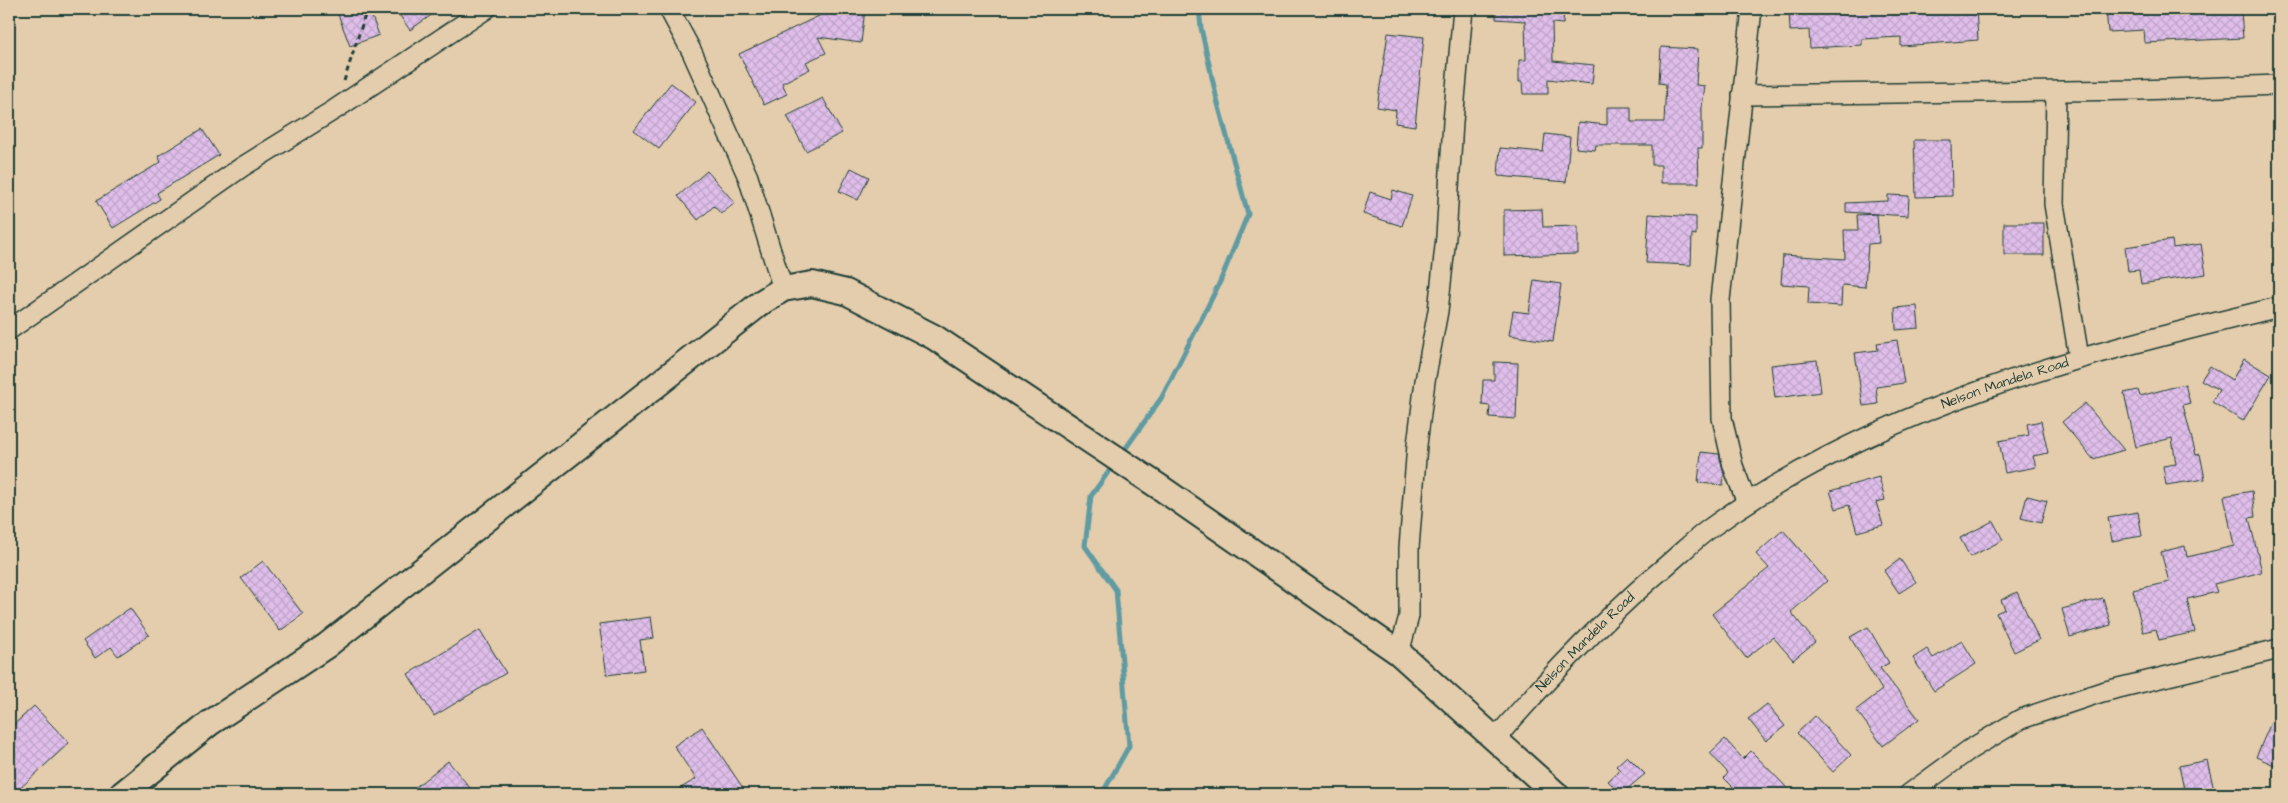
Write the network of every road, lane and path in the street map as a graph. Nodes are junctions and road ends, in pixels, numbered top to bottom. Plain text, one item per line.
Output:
1 (367, 9) edge
2 (486, 9) edge
3 (669, 9) edge
4 (1463, 9) edge
5 (1752, 9) edge
6 (344, 82) dead end
7 (2279, 85) edge
8 (2056, 92) junction
9 (1742, 95) junction
10 (783, 289) junction
11 (2279, 307) edge
12 (9, 330) edge
13 (2079, 358) junction
14 (1747, 503) junction
15 (2279, 649) edge
16 (1399, 653) junction
17 (1496, 738) junction
18 (122, 794) edge
19 (1556, 794) edge
20 (1909, 794) edge

1 - 6 path
2 - 12 street
3 - 10 street
4 - 16 street
5 - 9 street
7 - 8 street
8 - 9 street
8 - 13 street
9 - 14 street
10 - 16 street
10 - 18 street
11 - 13 street, Nelson Mandela Road
13 - 14 street, Nelson Mandela Road
14 - 17 street, Nelson Mandela Road
15 - 20 street
16 - 17 street
17 - 19 street

